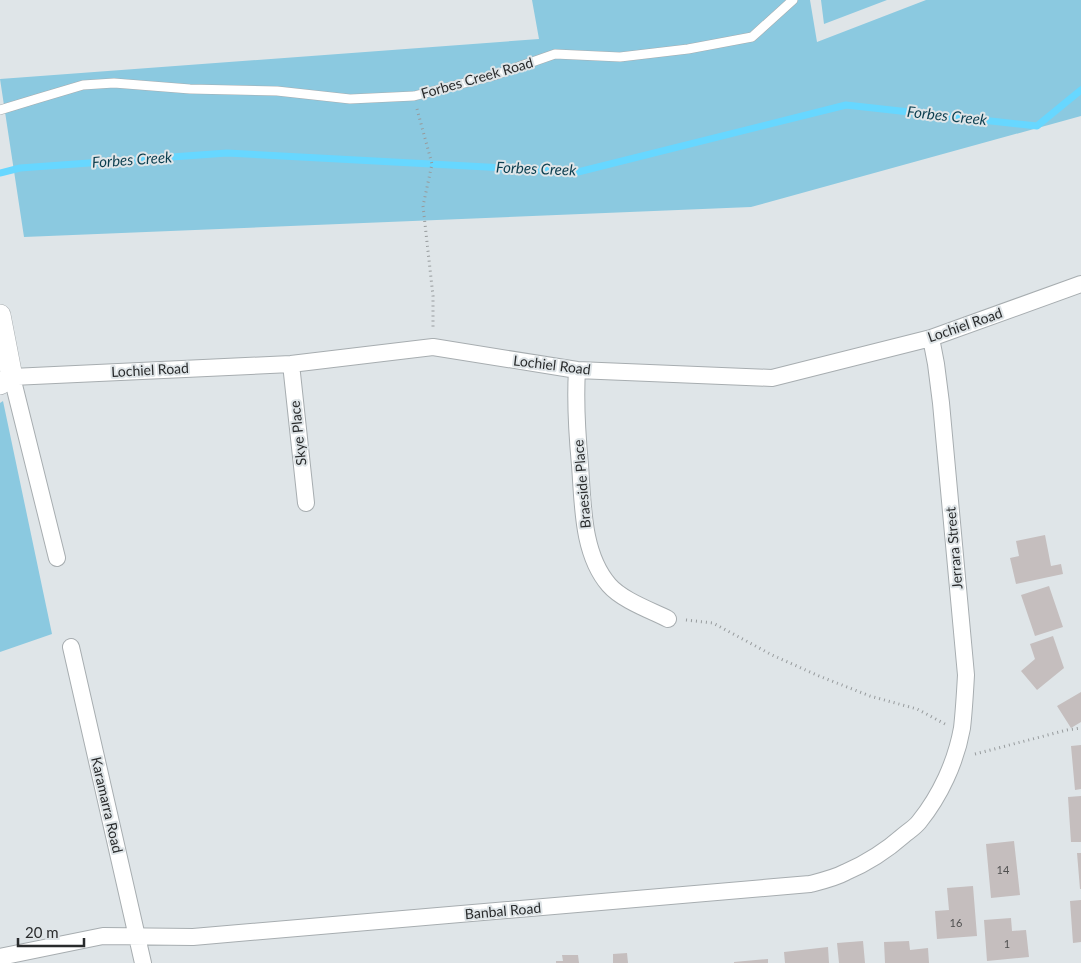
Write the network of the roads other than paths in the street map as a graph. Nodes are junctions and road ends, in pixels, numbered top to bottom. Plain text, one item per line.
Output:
1 (793, 0) edge
2 (0, 110) edge
3 (1081, 284) edge
4 (0, 315) edge
5 (930, 338) junction
6 (291, 364) junction
7 (577, 370) junction
8 (6, 380) edge
9 (306, 503) dead end
10 (57, 558) dead end
11 (668, 619) road end
12 (71, 646) dead end
13 (954, 759) joint
14 (136, 937) junction
15 (0, 957) edge
16 (143, 963) edge

1 - 2 lane, Forbes Creek Road
3 - 5 street, Lochiel Road
4 - 8 street
5 - 7 street, Lochiel Road
5 - 13 street, Jerrara Street
6 - 7 street, Lochiel Road
6 - 8 street, Lochiel Road
6 - 9 street, Skye Place
7 - 11 street, Braeside Place
8 - 10 street
12 - 14 street, Karamarra Road
13 - 14 street, Banbal Road
14 - 15 street, Banbal Road
14 - 16 street, Karamarra Road

